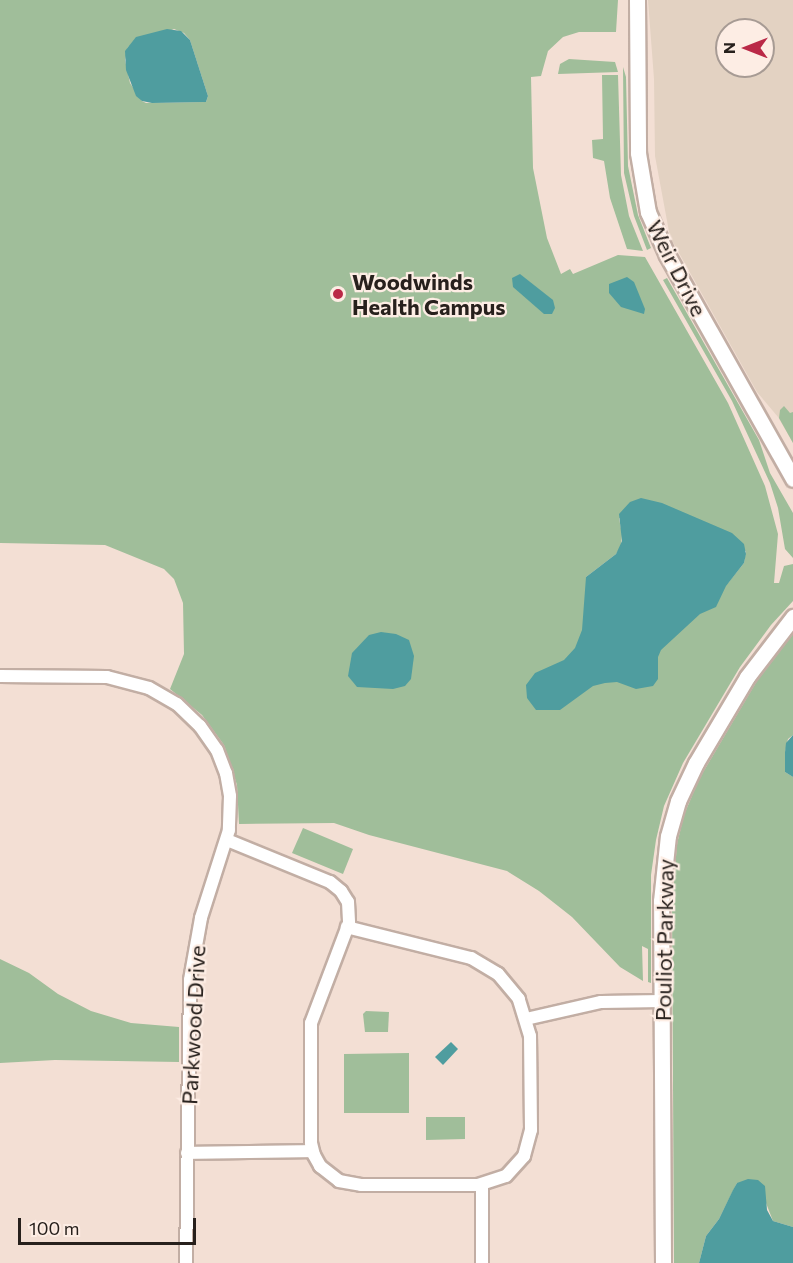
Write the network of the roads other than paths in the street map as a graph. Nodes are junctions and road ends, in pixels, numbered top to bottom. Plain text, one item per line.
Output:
1 (637, 0) edge
2 (793, 479) edge
3 (793, 617) edge
4 (0, 676) edge
5 (227, 840) junction
6 (347, 927) junction
7 (662, 1001) junction
8 (526, 1019) junction
9 (312, 1151) junction
10 (187, 1153) junction
11 (482, 1185) junction
12 (186, 1263) edge
13 (482, 1263) edge
14 (663, 1263) edge

1 - 2 street, Weir Drive
3 - 7 street, Pouliot Parkway
4 - 5 street, Parkwood Drive
5 - 6 street
5 - 10 street, Parkwood Drive
6 - 8 street
6 - 9 street
7 - 8 street
7 - 14 street, Pouliot Parkway
8 - 11 street
9 - 10 street
9 - 11 street
10 - 12 street, Parkwood Drive
11 - 13 street

